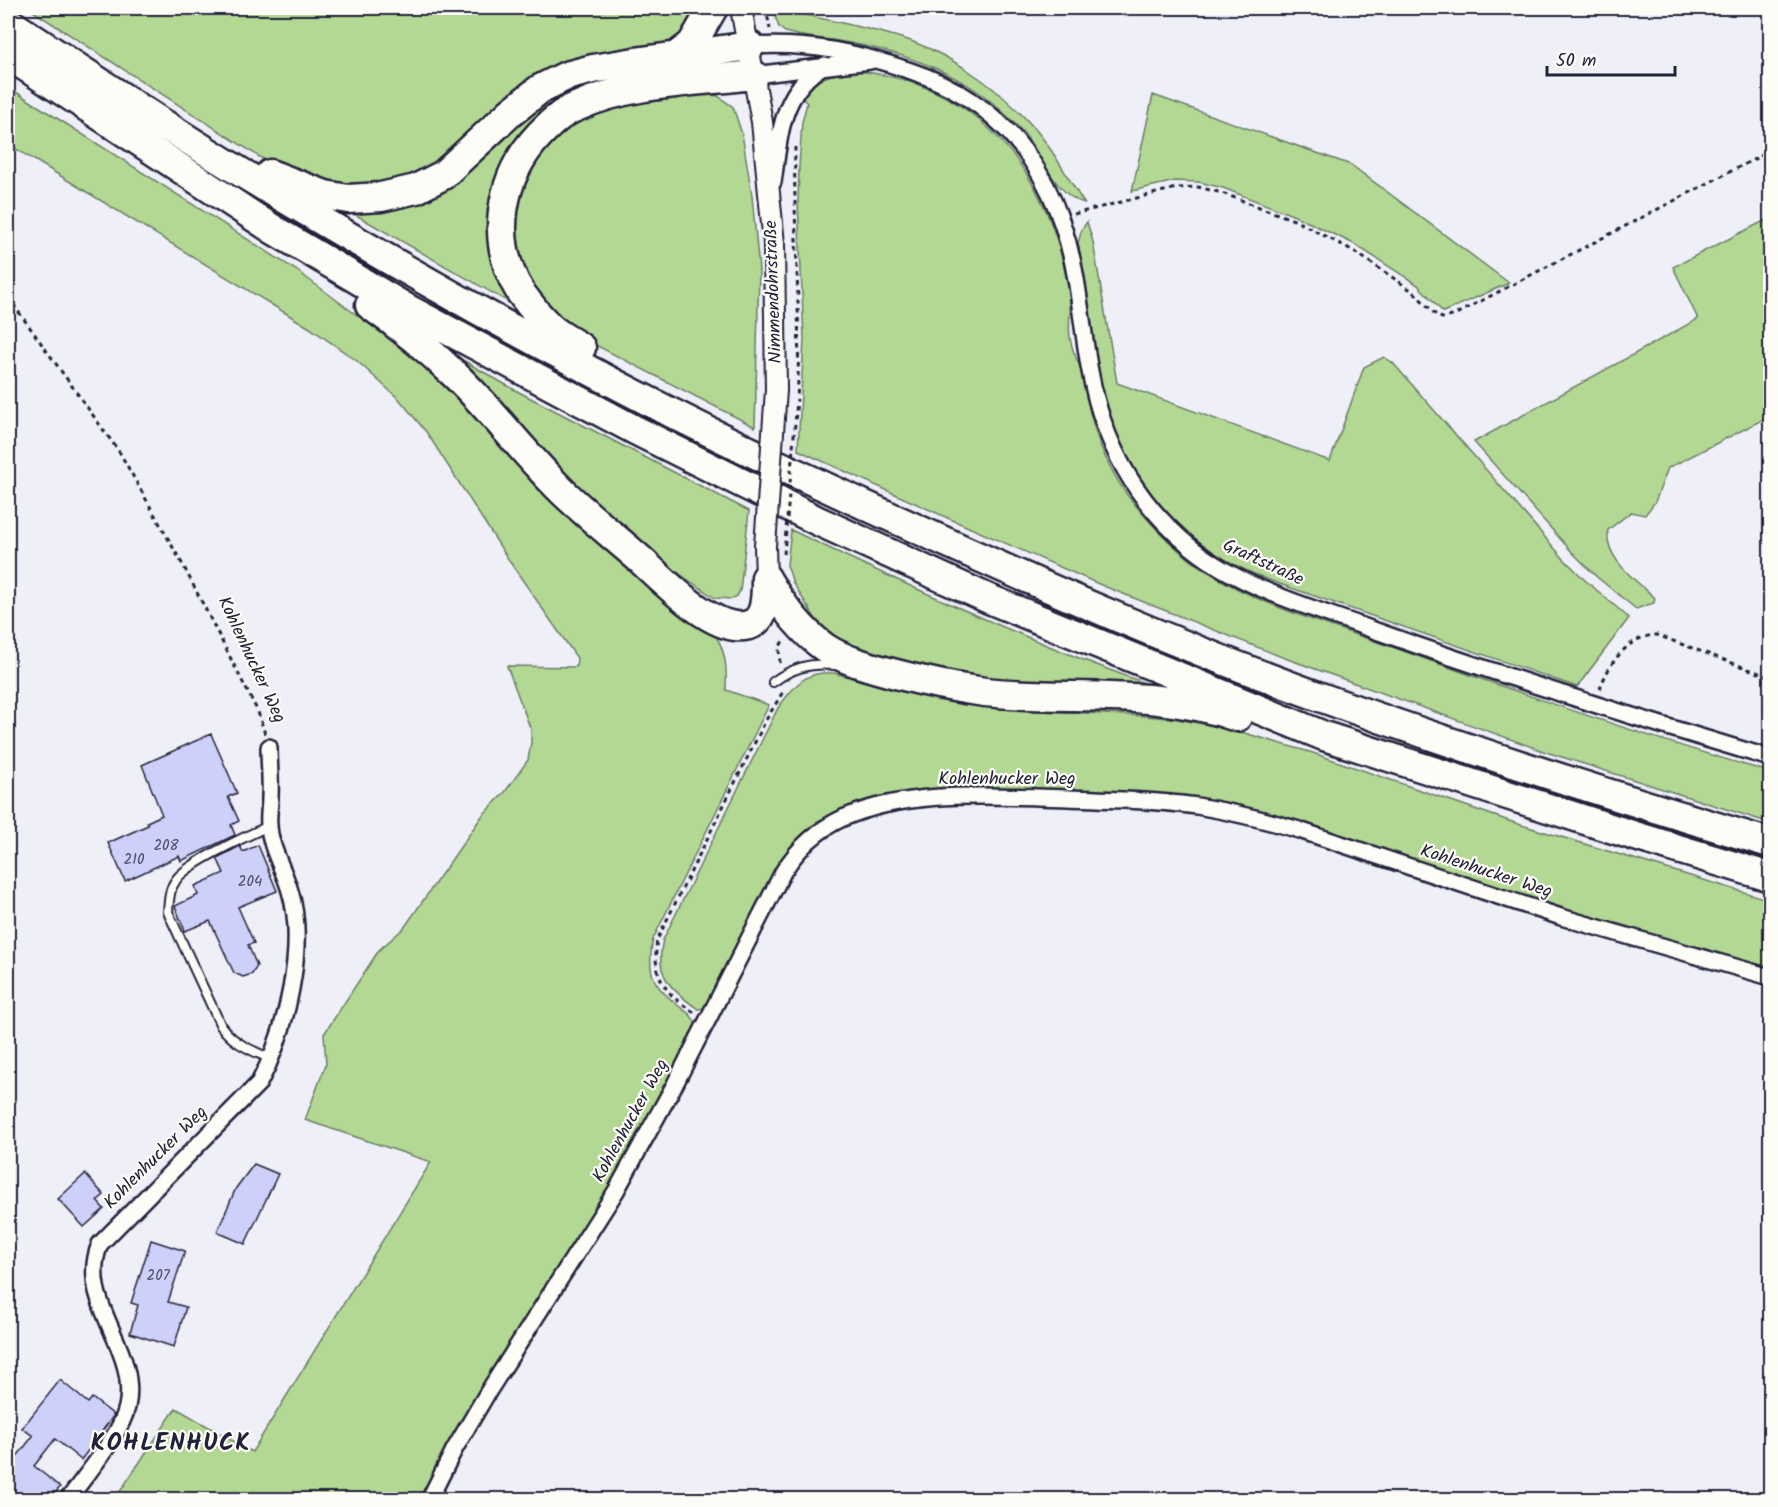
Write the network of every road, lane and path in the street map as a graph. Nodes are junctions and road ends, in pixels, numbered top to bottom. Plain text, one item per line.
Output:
1 (713, 8) edge
2 (741, 8) edge
3 (766, 8) edge
4 (8, 22) edge
5 (761, 45) junction
6 (8, 55) edge
7 (675, 57) junction
8 (876, 60) junction
9 (825, 65) junction
10 (754, 75) junction
11 (186, 138) junction
12 (795, 144) dead end
13 (1770, 151) edge
14 (770, 203) junction
15 (1061, 218) junction
16 (274, 230) junction
17 (8, 297) edge
18 (662, 408) junction
19 (784, 554) dead end
20 (766, 578) junction
21 (875, 668) junction
22 (1770, 676) edge
23 (773, 682) dead end
24 (789, 684) dead end
25 (1595, 705) junction
26 (269, 747) joint
27 (1770, 758) edge
28 (1394, 759) junction
29 (268, 826) junction
30 (1770, 843) edge
31 (1770, 877) edge
32 (1770, 977) edge
33 (707, 1019) junction
34 (271, 1059) junction
35 (68, 1500) edge
36 (429, 1500) edge

1 - 7 highway
2 - 5 street, Nimmendohrstraße
3 - 5 path
4 - 11 highway
5 - 7 highway
5 - 8 street, Graftstraße
5 - 10 street, Nimmendohrstraße
6 - 16 highway
7 - 11 highway
8 - 9 street, Graftstraße
8 - 15 street, Graftstraße
9 - 10 street, Graftstraße
9 - 14 street
10 - 14 street, Nimmendohrstraße
10 - 18 highway
11 - 18 highway
12 - 19 path, bridge
13 - 15 path
14 - 20 street, Nimmendohrstraße, bridge
15 - 25 street, Graftstraße
16 - 20 highway
16 - 28 highway
17 - 26 path, Kohlenhucker Weg
18 - 30 highway
20 - 21 highway
21 - 23 lane
21 - 28 highway
22 - 25 path
24 - 33 path
25 - 27 street, Graftstraße
26 - 29 street, Kohlenhucker Weg
28 - 31 highway
29 - 34 street, Kohlenhucker Weg
29 - 34 lane
32 - 33 street, Kohlenhucker Weg
33 - 36 street, Kohlenhucker Weg
34 - 35 street, Kohlenhucker Weg

